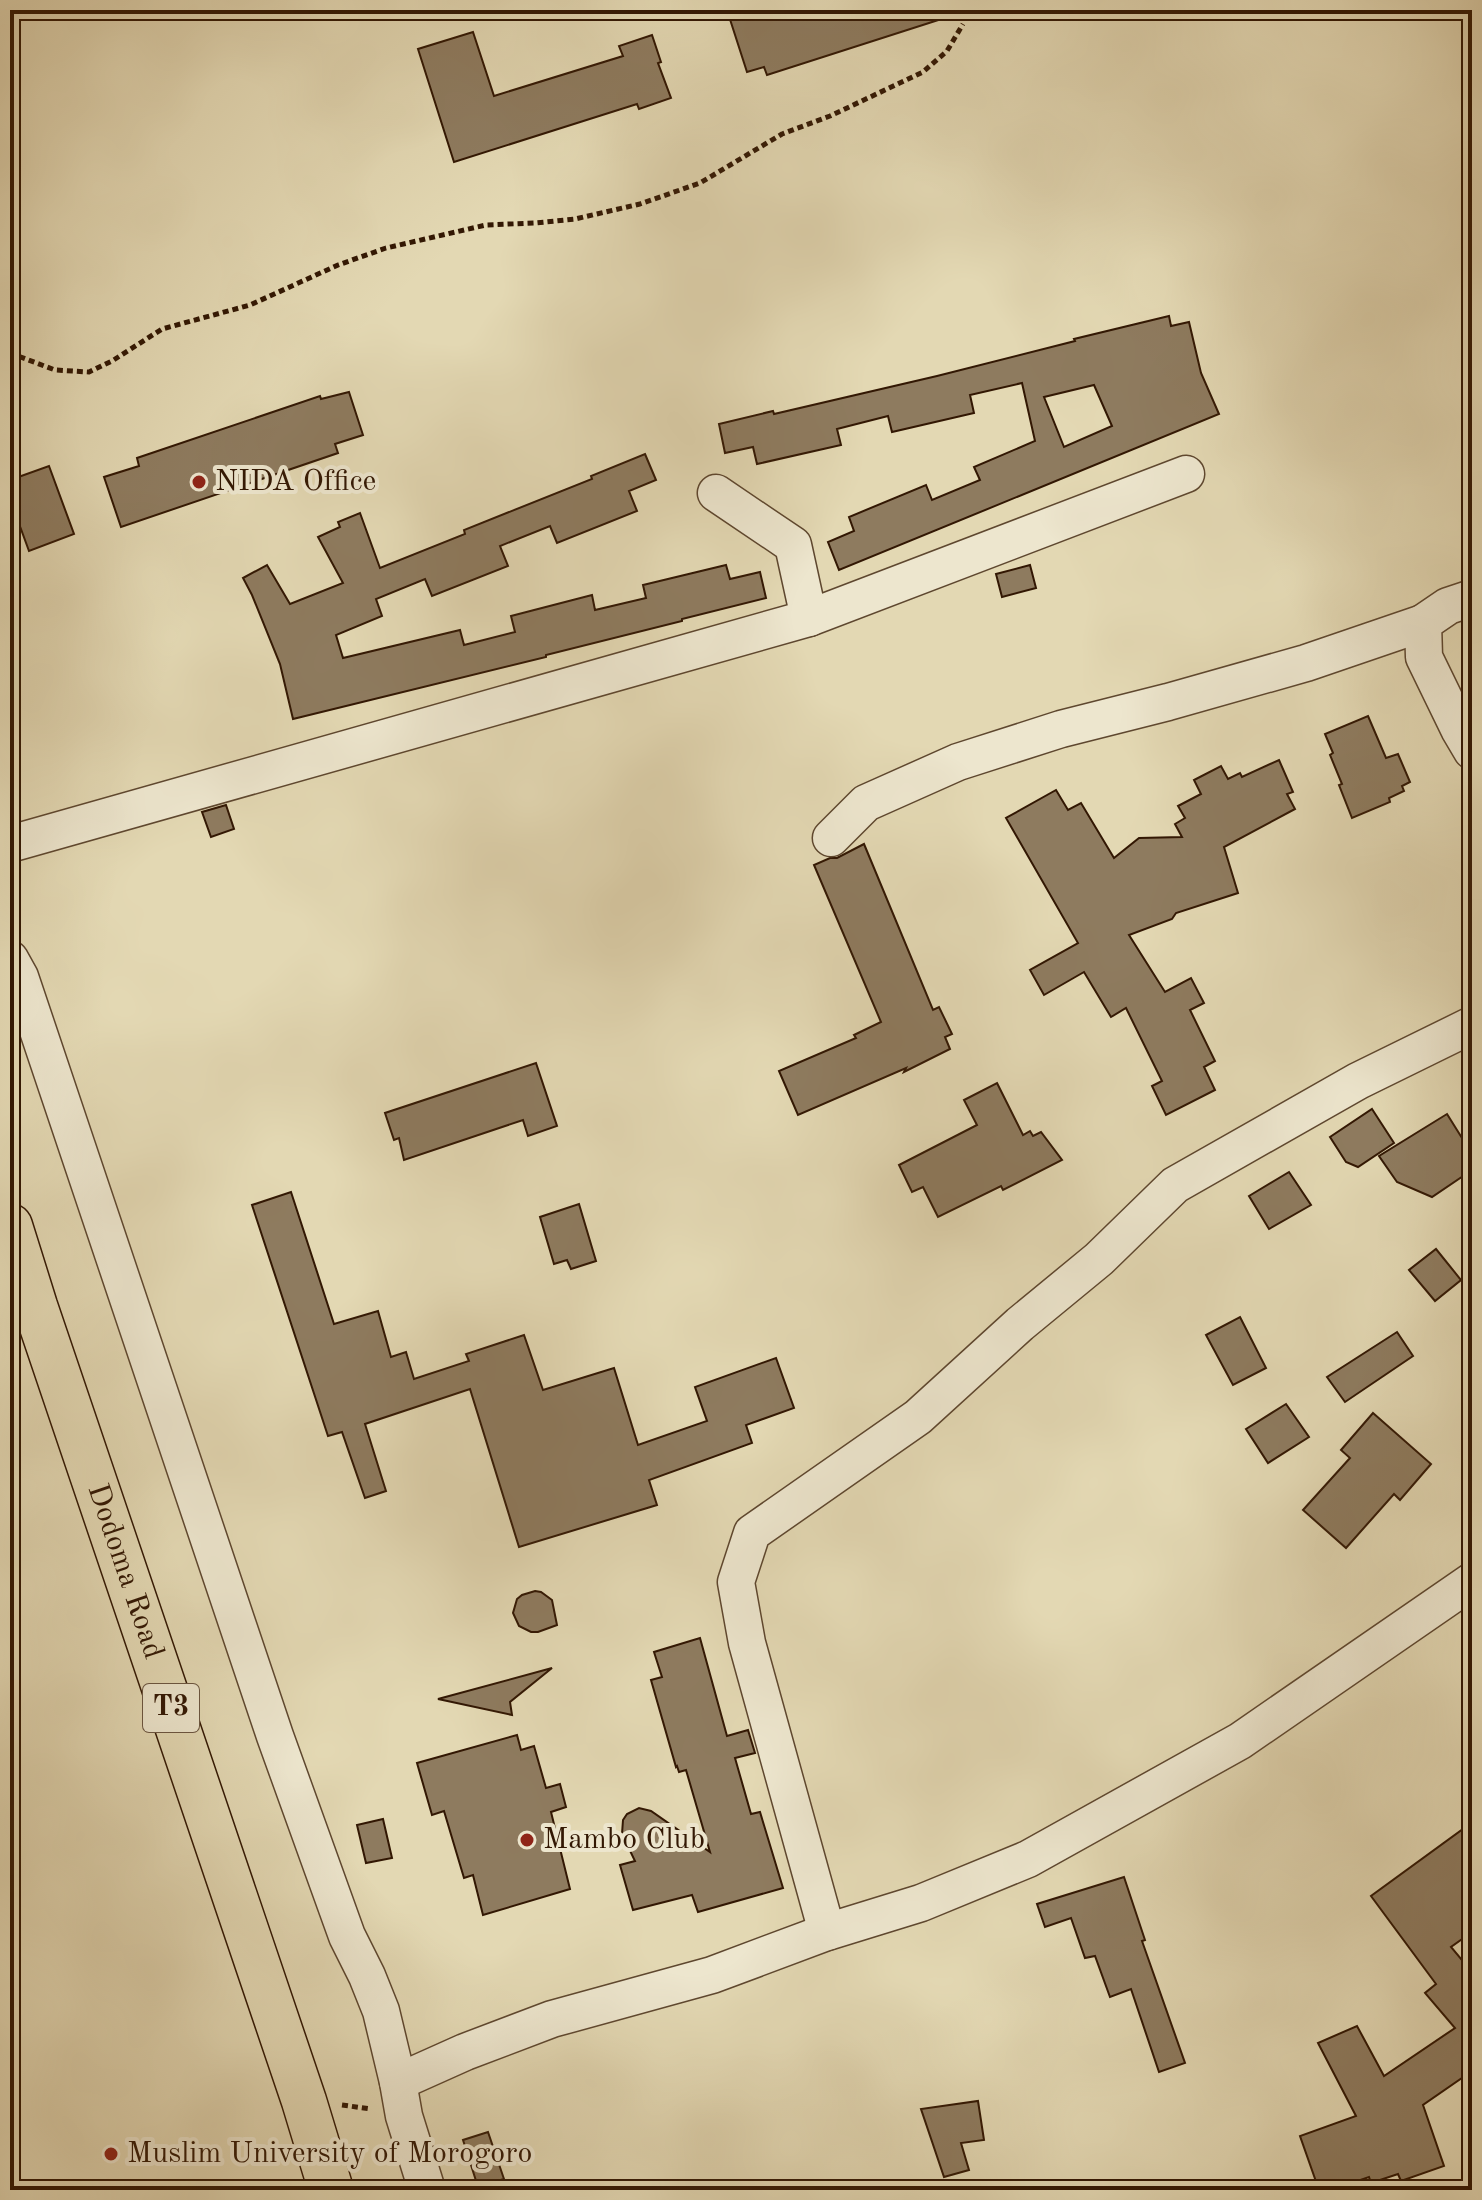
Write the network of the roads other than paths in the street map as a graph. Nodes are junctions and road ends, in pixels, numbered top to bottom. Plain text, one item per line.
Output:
1 (1186, 474) dead end
2 (716, 493) dead end
3 (1472, 598) edge
4 (809, 618) junction
5 (1423, 623) junction
6 (1472, 751) edge
7 (831, 838) dead end
8 (10, 844) edge
9 (10, 959) edge
10 (1472, 1025) edge
11 (10, 1226) edge
12 (1472, 1581) edge
13 (827, 1932) junction
14 (401, 2099) junction
15 (331, 2190) edge
16 (427, 2190) edge

1 - 4 street
2 - 4 street
3 - 5 street
4 - 8 street
5 - 6 street
5 - 7 street
9 - 14 street
10 - 13 street
11 - 15 highway, Dodoma Road / T3
12 - 13 street
13 - 14 street
14 - 16 street

